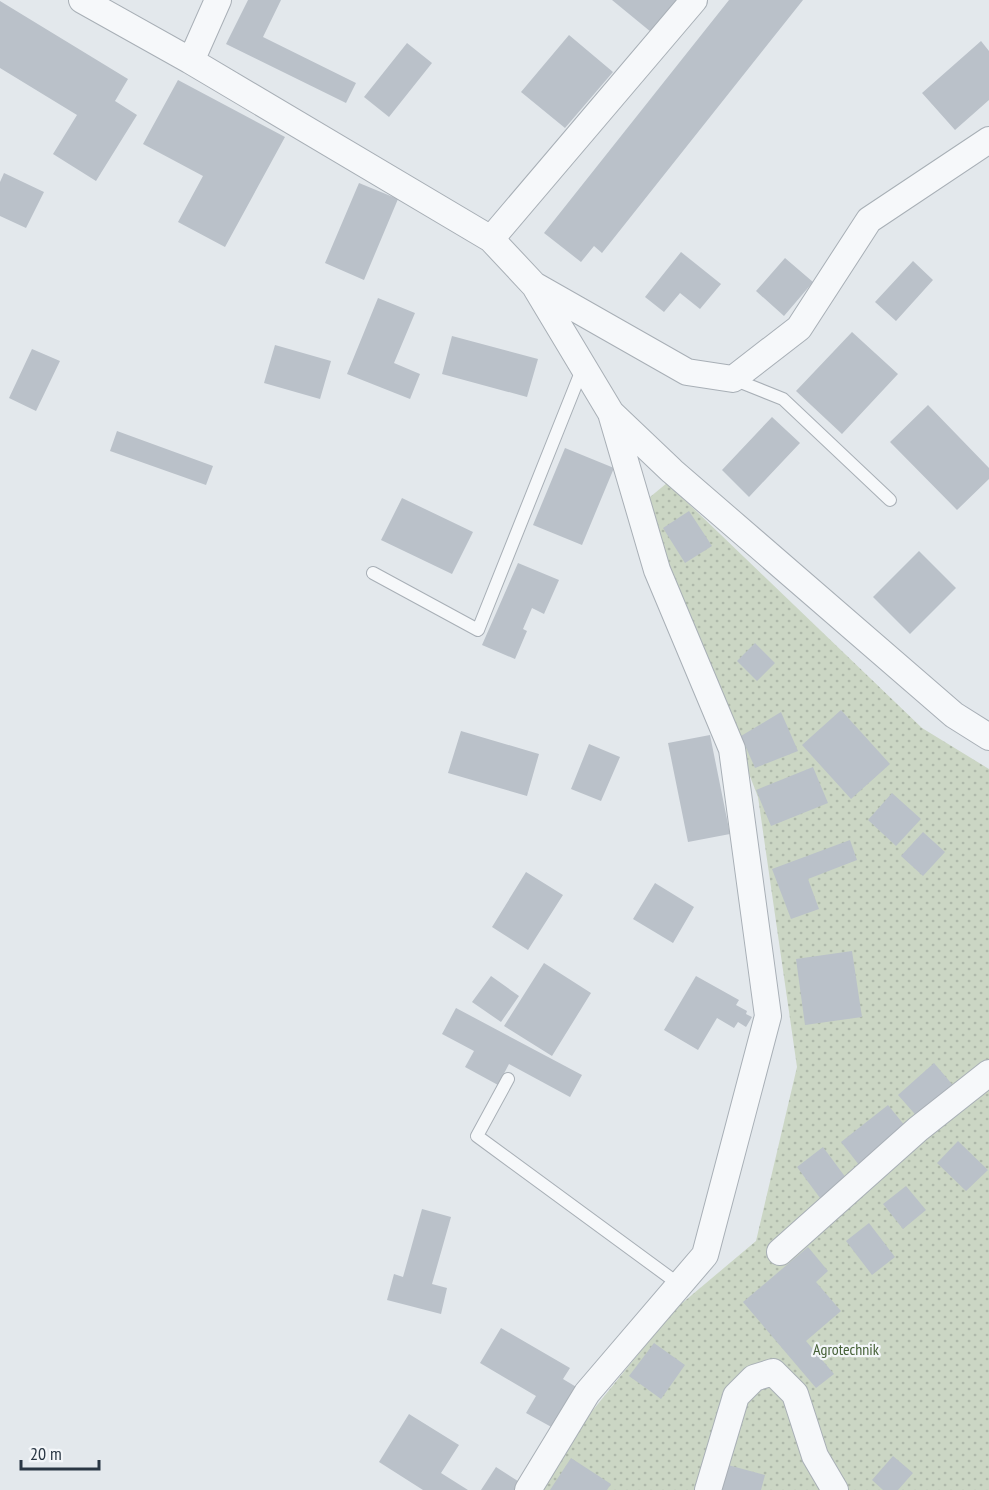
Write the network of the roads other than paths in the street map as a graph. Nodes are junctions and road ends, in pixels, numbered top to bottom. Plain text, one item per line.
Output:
1 (82, 0) edge
2 (218, 0) edge
3 (694, 0) edge
4 (191, 61) junction
5 (989, 140) edge
6 (491, 239) junction
7 (534, 285) junction
8 (583, 366) junction
9 (734, 379) junction
10 (611, 413) junction
11 (890, 500) dead end
12 (373, 573) dead end
13 (989, 737) edge
14 (989, 1073) edge
15 (508, 1079) dead end
16 (780, 1252) dead end
17 (680, 1285) junction
18 (528, 1490) edge
19 (708, 1490) edge
20 (835, 1490) edge

1 - 4 street
2 - 4 street
3 - 6 street
4 - 6 street
5 - 9 street
6 - 7 street
7 - 8 street
7 - 9 street
8 - 10 street
8 - 12 lane
9 - 11 lane
10 - 13 street
10 - 17 street
14 - 16 street
15 - 17 lane
17 - 18 street
19 - 20 street

